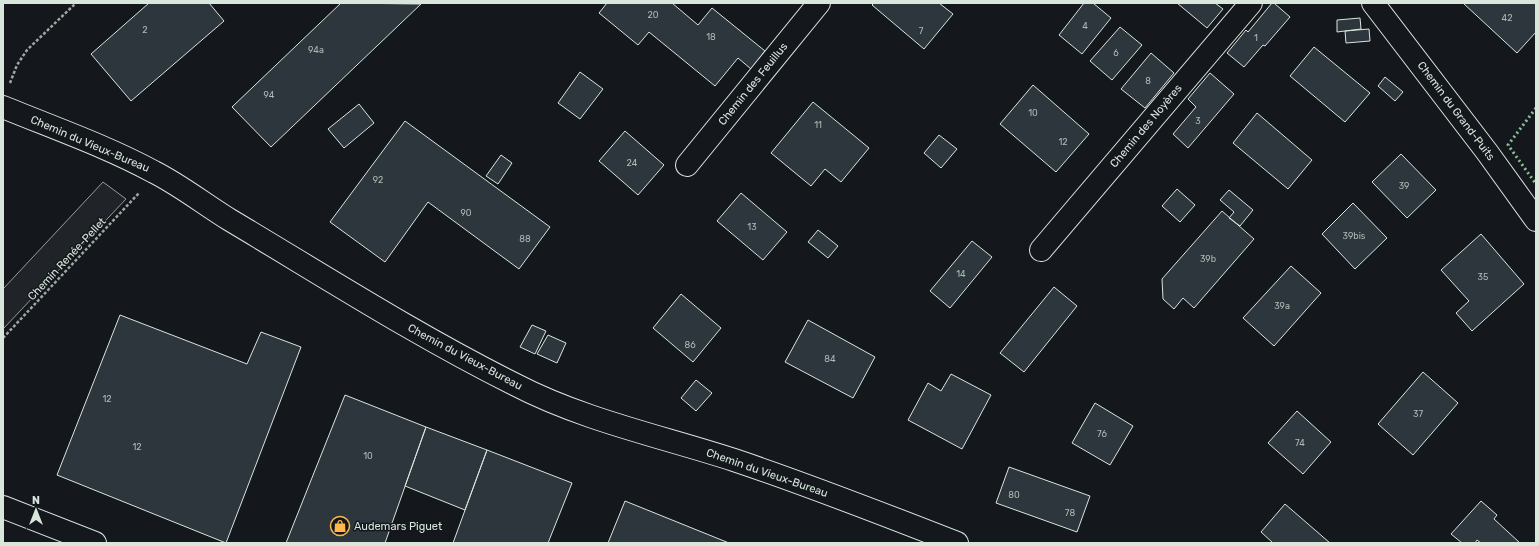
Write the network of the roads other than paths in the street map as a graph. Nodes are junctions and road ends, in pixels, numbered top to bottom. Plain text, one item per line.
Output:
1 (819, 3) edge
2 (1251, 3) edge
3 (1373, 3) edge
4 (3, 108) edge
5 (686, 166) dead end
6 (1536, 220) edge
7 (1041, 250) dead end
8 (3, 507) edge
9 (95, 543) edge
10 (957, 543) edge

1 - 5 street, Chemin des Feuillus
2 - 7 street, Chemin des Noyères
3 - 6 street, Chemin du Grand-Puits
4 - 10 street, Chemin du Vieux-Bureau
8 - 9 street

